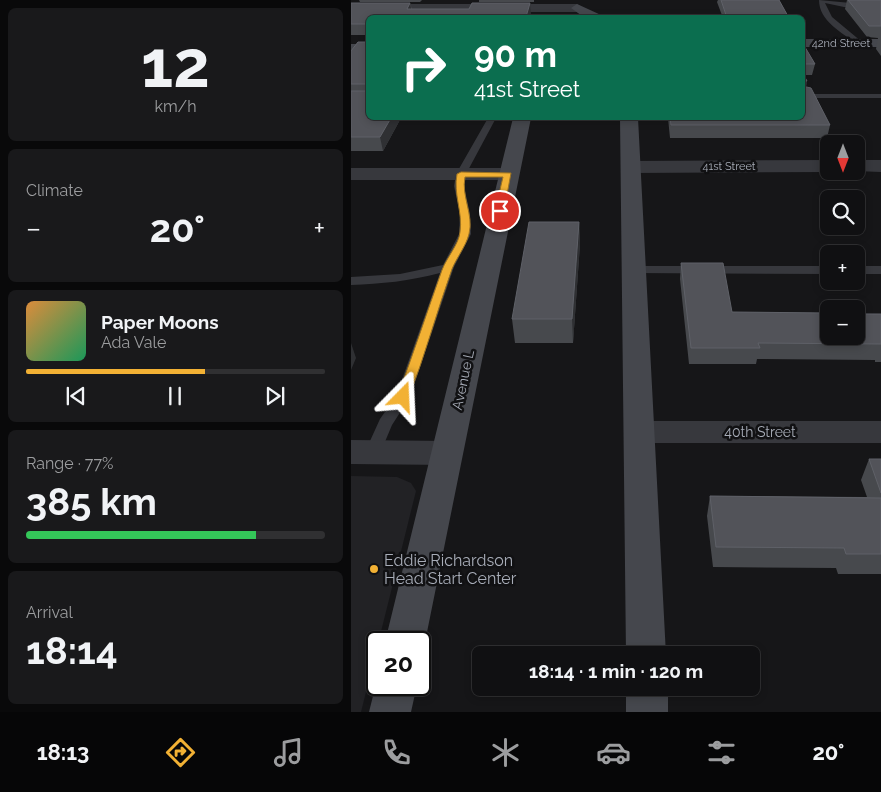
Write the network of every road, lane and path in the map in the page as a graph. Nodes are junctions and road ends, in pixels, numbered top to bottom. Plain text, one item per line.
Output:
1 (822, 0) edge
2 (577, 4) edge
3 (881, 5) edge
4 (351, 8) edge
5 (568, 15) edge
6 (592, 15) edge
7 (805, 43) edge
8 (860, 43) junction
9 (881, 43) edge
10 (351, 48) edge
11 (366, 48) edge
12 (805, 96) edge
13 (881, 96) edge
14 (491, 120) edge
15 (522, 120) edge
16 (629, 120) edge
17 (630, 166) junction
18 (820, 166) edge
19 (865, 166) edge
20 (881, 166) edge
21 (351, 174) edge
22 (461, 174) junction
23 (508, 174) junction
24 (448, 267) junction
25 (634, 270) junction
26 (820, 270) edge
27 (865, 270) edge
28 (881, 270) edge
29 (351, 281) edge
30 (640, 432) junction
31 (881, 432) edge
32 (362, 452) edge
33 (448, 453) junction
34 (408, 631) edge
35 (646, 646) edge
36 (394, 696) edge
37 (647, 696) edge
38 (390, 712) edge
39 (647, 712) edge

1 - 3 lane
1 - 8 lane
2 - 4 street
2 - 5 street
2 - 6 street
7 - 8 street, 42nd Street
8 - 9 street, 42nd Street
10 - 11 street
12 - 13 lane
14 - 22 lane
15 - 23 street, Avenue L
16 - 17 street
17 - 18 street, 41st Street
17 - 25 street
19 - 20 street
21 - 22 street
22 - 23 street
22 - 24 lane
23 - 33 street, Avenue L
24 - 29 lane
24 - 32 lane
25 - 26 lane
25 - 30 street
27 - 28 lane
30 - 31 street, 40th Street
30 - 35 street
32 - 33 street
33 - 34 street, Avenue L
36 - 38 street
37 - 39 street

